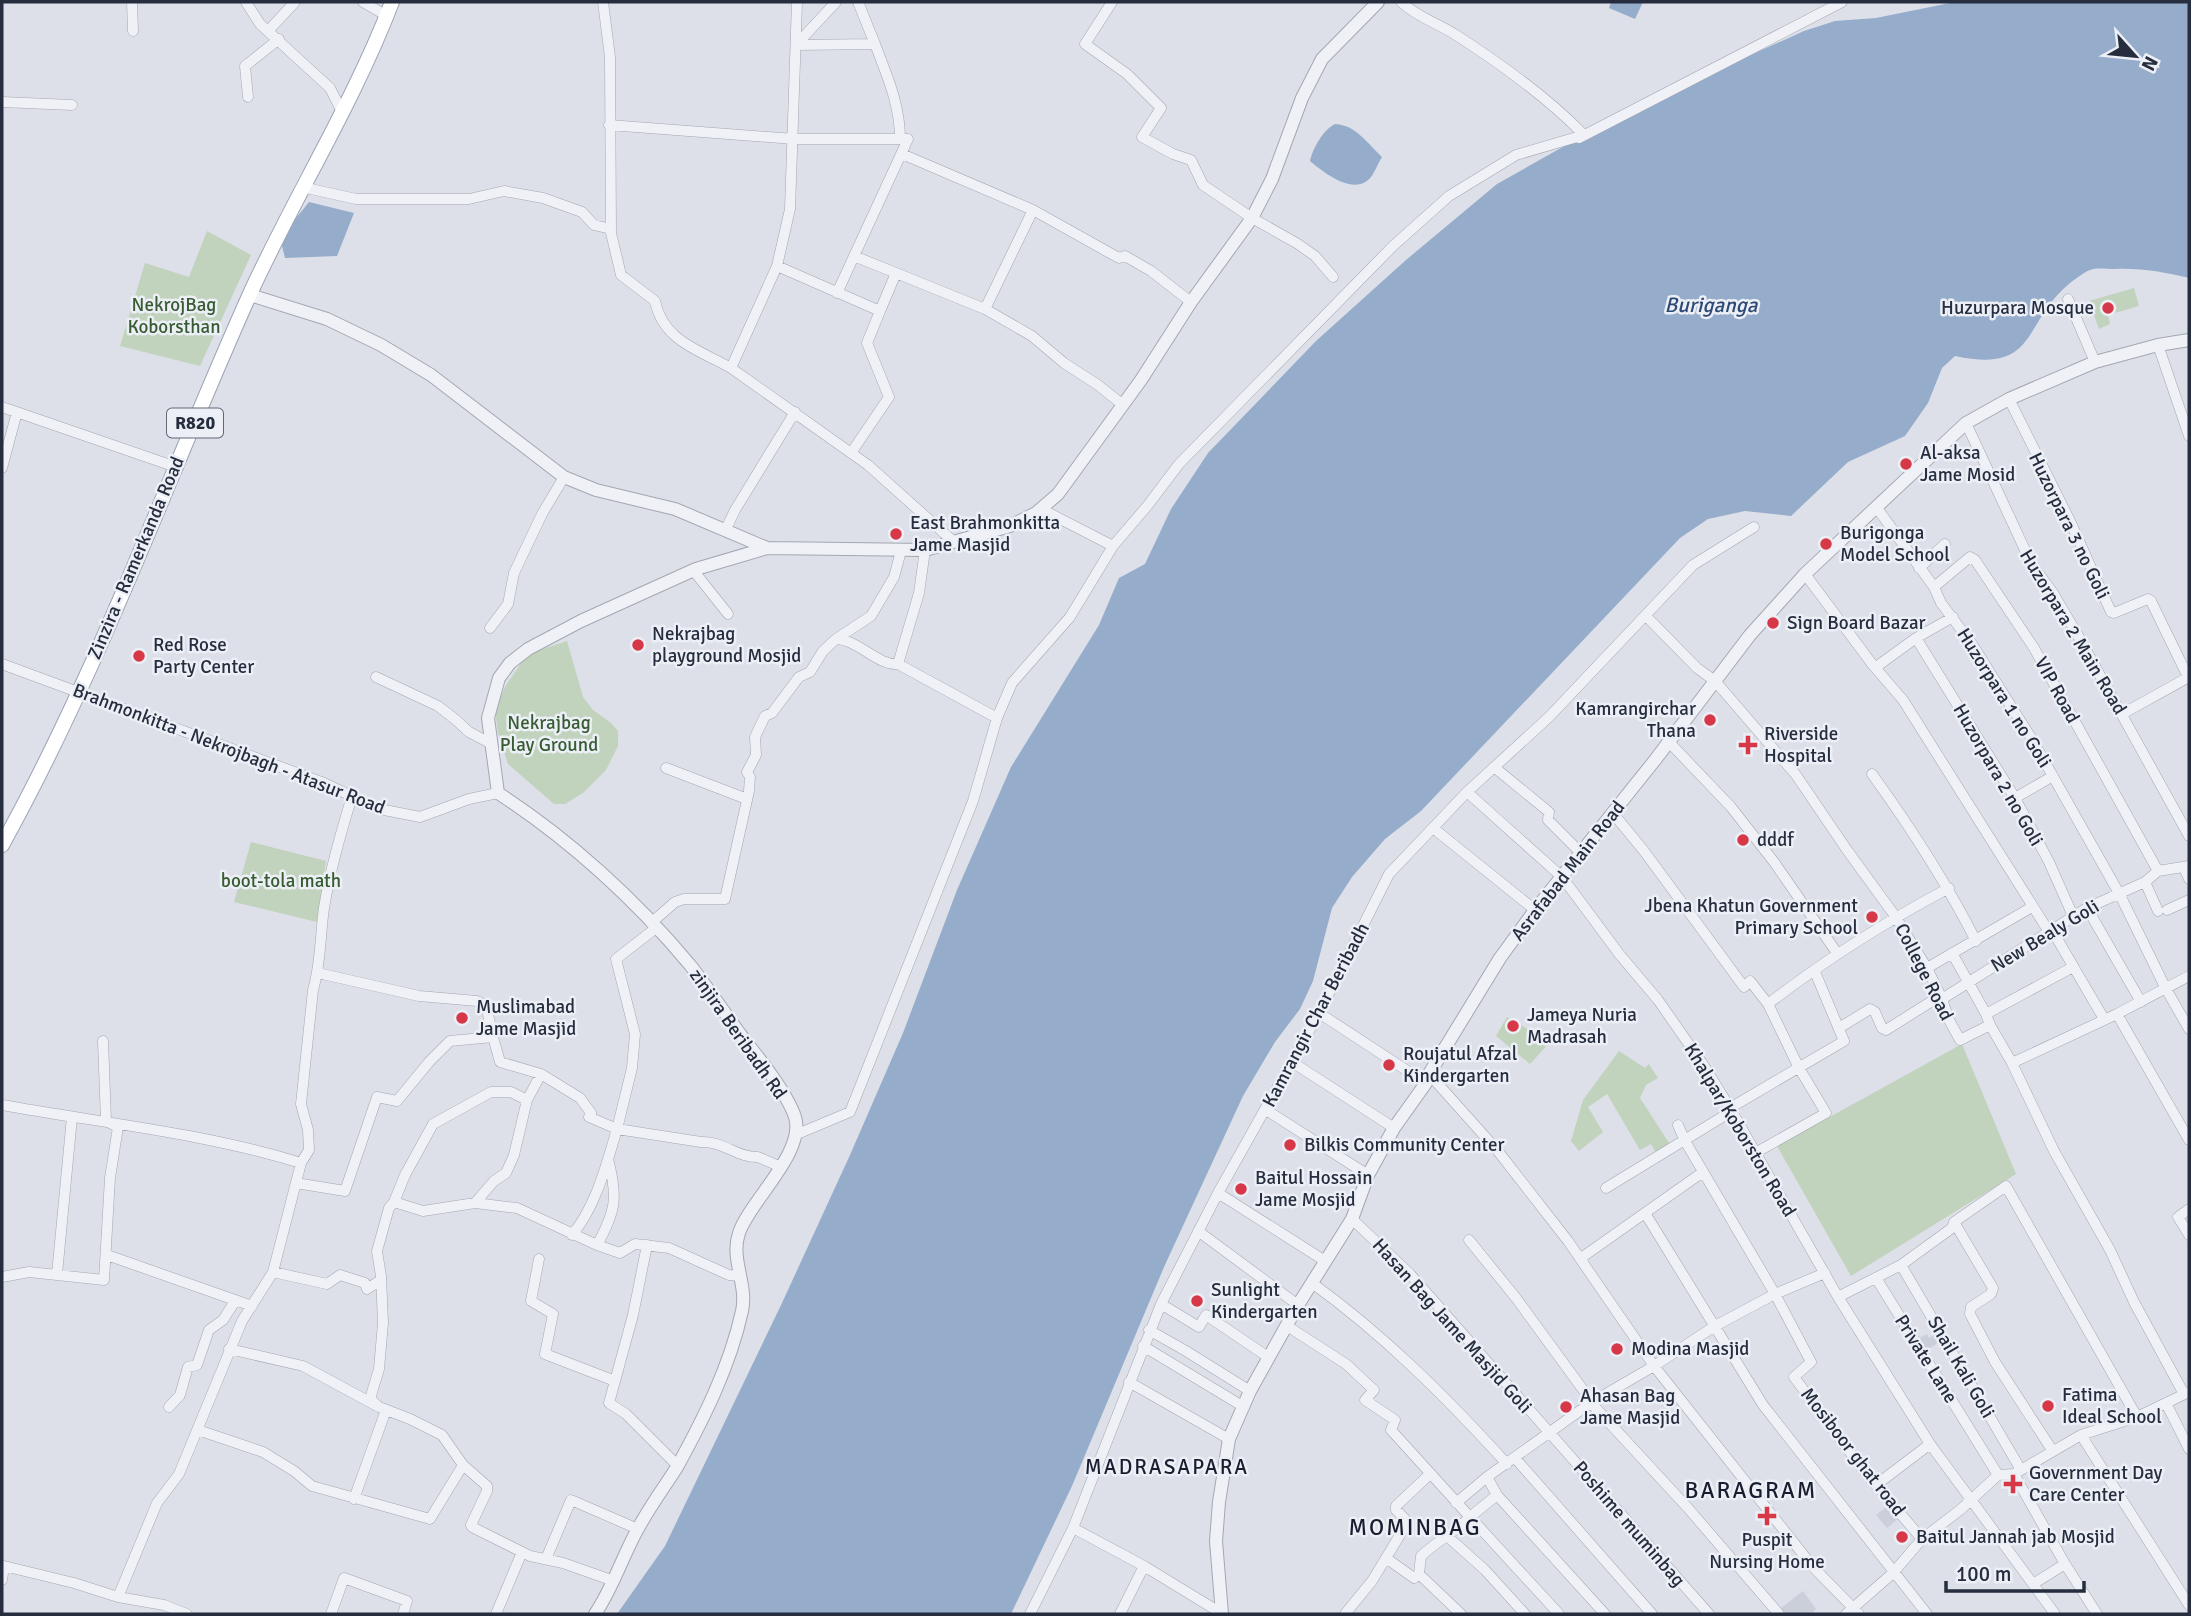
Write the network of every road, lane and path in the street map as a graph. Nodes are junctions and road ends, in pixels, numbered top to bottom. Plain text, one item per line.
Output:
1 (132, 2) edge
2 (246, 2) edge
3 (295, 2) edge
4 (363, 2) edge
5 (603, 2) edge
6 (797, 2) edge
7 (836, 2) edge
8 (858, 2) edge
9 (1112, 2) edge
10 (1378, 2) edge
11 (1401, 2) edge
12 (1842, 2) edge
13 (389, 9) edge
14 (268, 30) junction
15 (133, 31) dead end
16 (279, 39) junction
17 (875, 44) junction
18 (796, 45) junction
19 (248, 97) dead end
20 (2, 102) edge
21 (72, 105) dead end
22 (342, 112) junction
23 (609, 125) junction
24 (794, 139) junction
25 (900, 139) junction
26 (1565, 146) dead end
27 (902, 154) junction
28 (302, 187) junction
29 (1033, 209) junction
30 (1252, 218) junction
31 (611, 229) junction
32 (854, 256) junction
33 (777, 266) junction
34 (896, 273) junction
35 (1333, 277) dead end
36 (837, 293) junction
37 (250, 295) junction
38 (2068, 299) dead end
39 (1191, 302) junction
40 (985, 309) junction
41 (880, 311) junction
42 (2189, 340) edge
43 (2158, 345) junction
44 (2095, 362) junction
45 (731, 368) junction
46 (2009, 399) junction
47 (1123, 405) junction
48 (2, 407) edge
49 (17, 412) junction
50 (795, 412) junction
51 (1965, 423) junction
52 (2189, 436) edge
53 (852, 453) junction
54 (176, 467) junction
55 (2, 468) edge
56 (564, 477) junction
57 (1877, 508) junction
58 (1041, 509) junction
59 (1754, 527) dead end
60 (726, 529) junction
61 (954, 542) junction
62 (1945, 544) dead end
63 (1113, 546) junction
64 (767, 548) junction
65 (925, 550) junction
66 (901, 551) junction
67 (1919, 568) junction
68 (693, 570) junction
69 (1805, 574) junction
70 (1934, 587) junction
71 (728, 614) dead end
72 (1646, 616) junction
73 (1953, 617) junction
74 (490, 628) dead end
75 (1916, 638) junction
76 (836, 639) junction
77 (2, 664) edge
78 (898, 664) junction
79 (1876, 667) junction
80 (376, 677) dead end
81 (2189, 677) edge
82 (1714, 681) junction
83 (78, 692) junction
84 (2122, 714) junction
85 (997, 718) junction
86 (1669, 742) junction
87 (492, 744) junction
88 (1494, 767) junction
89 (666, 768) dead end
90 (1872, 774) dead end
91 (2053, 776) junction
92 (1467, 792) junction
93 (498, 793) junction
94 (352, 796) junction
95 (2015, 798) junction
96 (747, 799) junction
97 (1612, 812) junction
98 (1433, 828) junction
99 (2189, 836) edge
100 (2, 845) edge
101 (1580, 852) junction
102 (2187, 867) edge
103 (2158, 871) junction
104 (1562, 877) junction
105 (2189, 879) edge
106 (2145, 882) junction
107 (1949, 888) junction
108 (2120, 895) junction
109 (2189, 900) edge
110 (2032, 907) junction
111 (2087, 908) junction
112 (1535, 910) junction
113 (1895, 916) junction
114 (2073, 916) junction
115 (653, 925) junction
116 (2051, 931) junction
117 (1976, 941) junction
118 (1837, 953) junction
119 (1952, 953) junction
120 (2073, 967) junction
121 (1927, 968) junction
122 (1815, 972) junction
123 (318, 973) junction
124 (2189, 976) edge
125 (1969, 982) junction
126 (2166, 989) junction
127 (1941, 997) junction
128 (2141, 1002) junction
129 (1768, 1004) junction
130 (1319, 1013) junction
131 (1986, 1014) junction
132 (2117, 1014) junction
133 (2104, 1019) junction
134 (1990, 1026) junction
135 (1839, 1028) junction
136 (2189, 1029) edge
137 (493, 1037) junction
138 (103, 1041) dead end
139 (1292, 1062) junction
140 (2012, 1063) junction
141 (1799, 1068) junction
142 (541, 1073) junction
143 (1427, 1079) junction
144 (527, 1100) junction
145 (2, 1105) edge
146 (1266, 1110) junction
147 (1731, 1110) junction
148 (72, 1117) junction
149 (106, 1121) junction
150 (1678, 1125) dead end
151 (1394, 1128) junction
152 (618, 1129) junction
153 (795, 1135) junction
154 (2189, 1140) edge
155 (1685, 1141) junction
156 (1757, 1152) junction
157 (608, 1159) junction
158 (301, 1163) junction
159 (1698, 1165) junction
160 (781, 1167) junction
161 (1368, 1175) junction
162 (296, 1183) junction
163 (1606, 1188) dead end
164 (1218, 1193) junction
165 (394, 1202) junction
166 (475, 1203) junction
167 (2189, 1209) edge
168 (1645, 1213) junction
169 (1352, 1219) junction
170 (1954, 1222) junction
171 (1198, 1231) junction
172 (572, 1235) junction
173 (2189, 1235) edge
174 (1469, 1240) dead end
175 (597, 1245) junction
176 (647, 1245) junction
177 (107, 1255) junction
178 (1581, 1258) junction
179 (539, 1259) dead end
180 (1325, 1261) junction
181 (1901, 1265) junction
182 (273, 1272) junction
183 (1825, 1273) junction
184 (57, 1274) junction
185 (740, 1276) junction
186 (2, 1277) edge
187 (1876, 1278) junction
188 (381, 1280) junction
189 (1312, 1283) junction
190 (1775, 1294) junction
191 (1838, 1297) junction
192 (235, 1301) junction
193 (1161, 1304) junction
194 (1297, 1305) junction
195 (252, 1306) junction
196 (1287, 1326) junction
197 (1715, 1326) junction
198 (1149, 1330) junction
199 (1143, 1346) junction
200 (229, 1349) junction
201 (1269, 1357) junction
202 (1654, 1366) junction
203 (615, 1381) junction
204 (1129, 1382) junction
205 (1250, 1391) junction
206 (2187, 1393) edge
207 (1592, 1403) junction
208 (2166, 1403) junction
209 (169, 1407) dead end
210 (1244, 1407) junction
211 (383, 1409) junction
212 (2137, 1418) junction
213 (198, 1430) junction
214 (1550, 1434) junction
215 (2081, 1435) junction
216 (1230, 1439) junction
217 (1930, 1444) junction
218 (2189, 1449) edge
219 (2052, 1450) junction
220 (1511, 1461) junction
221 (463, 1465) junction
222 (677, 1465) junction
223 (2017, 1472) junction
224 (1430, 1474) junction
225 (1998, 1475) junction
226 (1487, 1477) junction
227 (1876, 1485) junction
228 (1497, 1495) junction
229 (354, 1499) junction
230 (1971, 1500) junction
231 (1456, 1503) junction
232 (1470, 1517) junction
233 (1073, 1528) junction
234 (638, 1529) junction
235 (1448, 1537) junction
236 (1922, 1539) junction
237 (522, 1552) junction
238 (1386, 1558) junction
239 (546, 1559) junction
240 (3, 1563) edge
241 (2065, 1564) junction
242 (1144, 1566) junction
243 (1893, 1573) junction
244 (1419, 1574) junction
245 (2, 1580) edge
246 (614, 1581) junction
247 (2033, 1584) junction
248 (118, 1597) junction
249 (153, 1603) junction
250 (2189, 1605) edge
251 (1853, 1612) edge
252 (1222, 1613) edge
253 (150, 1614) edge
254 (187, 1614) edge
255 (331, 1614) edge
256 (403, 1614) edge
257 (496, 1614) edge
258 (595, 1614) edge
259 (1030, 1614) edge
260 (1120, 1614) edge
261 (1345, 1614) edge
262 (1461, 1614) edge
263 (1525, 1614) edge
264 (1559, 1614) edge
265 (1605, 1614) edge
266 (1652, 1614) edge
267 (1709, 1614) edge
268 (1779, 1614) edge
269 (1927, 1614) edge
270 (2055, 1614) edge
271 (2097, 1614) edge

1 - 15 street
2 - 14 street
3 - 14 street
4 - 13 street
5 - 23 street
6 - 18 street
7 - 18 street
8 - 17 street
9 - 30 street
10 - 30 street
11 - 63 street
12 - 26 street
13 - 22 main road, Zinzira - Ramerkanda Road / R820
14 - 16 street
16 - 19 street
16 - 22 street
17 - 18 street
17 - 25 street
18 - 24 street
20 - 21 street
22 - 28 main road, Zinzira - Ramerkanda Road / R820
23 - 24 street
23 - 31 street
24 - 25 street
24 - 33 street
25 - 27 street
27 - 29 street
27 - 32 street
28 - 31 street
28 - 37 main road, Zinzira - Ramerkanda Road / R820
29 - 39 street
29 - 40 street
30 - 35 street
30 - 39 street
31 - 45 street
32 - 34 street
32 - 36 street
33 - 36 street
33 - 45 street
34 - 40 street
34 - 41 street
36 - 41 street
37 - 54 main road, Zinzira - Ramerkanda Road / R820
37 - 56 street
38 - 44 street
39 - 47 street
40 - 47 street
41 - 53 street
42 - 43 street, Asrafabad Main Road
43 - 44 street, Asrafabad Main Road
43 - 52 street
44 - 46 street, Asrafabad Main Road
45 - 50 street
46 - 51 street, Asrafabad Main Road
46 - 81 street, Huzorpara 3 no Goli
47 - 58 street
48 - 49 street
49 - 54 street
49 - 55 street
50 - 53 street
50 - 60 street
51 - 57 street, Asrafabad Main Road
51 - 84 street, Huzorpara 2 Main Road
53 - 61 street
54 - 83 main road, Zinzira - Ramerkanda Road / R820
56 - 60 street
56 - 74 street
57 - 67 street, Huzorpara 1 no Goli
57 - 69 street, Asrafabad Main Road
58 - 61 street
58 - 63 street
59 - 72 street, Kamrangir Char Beribadh
60 - 64 street
61 - 65 street
62 - 67 street
63 - 85 street
64 - 66 street
64 - 68 street
65 - 66 street
65 - 78 street
66 - 76 street
67 - 70 street, Huzorpara 1 no Goli
68 - 71 street
68 - 87 street
69 - 79 street
69 - 82 street, Asrafabad Main Road
70 - 73 street, Huzorpara 1 no Goli
70 - 103 street, VIP Road
72 - 82 street, College Road
72 - 88 street, Kamrangir Char Beribadh
73 - 75 street
73 - 91 street, Huzorpara 1 no Goli
75 - 79 street
75 - 95 street, Huzorpara 2 no Goli
76 - 78 street
76 - 96 street
77 - 83 street, Brahmonkitta - Nekrojbagh - Atasur Road
78 - 85 street
79 - 110 street
80 - 87 street
81 - 84 street
82 - 86 street, Asrafabad Main Road
82 - 113 street, College Road
83 - 94 street, Brahmonkitta - Nekrojbagh - Atasur Road
83 - 100 main road, Zinzira - Ramerkanda Road / R820
84 - 99 street, Huzorpara 2 Main Road
85 - 153 street
86 - 97 street, Asrafabad Main Road
86 - 118 street
87 - 93 street
88 - 92 street, Kamrangir Char Beribadh
88 - 101 street
89 - 96 street
90 - 107 street
91 - 95 street
91 - 108 street, Huzorpara 1 no Goli
92 - 98 street, Kamrangir Char Beribadh
92 - 104 street, Khalpar/Koborston Road
93 - 94 street, Brahmonkitta - Nekrojbagh - Atasur Road
93 - 115 street, zinjira Beribadh Rd
94 - 123 street
95 - 114 street, Huzorpara 2 no Goli
96 - 115 street
97 - 101 street, Asrafabad Main Road
97 - 129 street
98 - 112 street
98 - 130 street, Kamrangir Char Beribadh
101 - 104 street, Asrafabad Main Road
102 - 103 street
102 - 105 street
103 - 106 street, New Bealy Goli
104 - 112 street, Asrafabad Main Road
104 - 147 street, Khalpar/Koborston Road
106 - 108 street, New Bealy Goli
106 - 109 street
107 - 113 street
107 - 117 street
108 - 111 street, New Bealy Goli
108 - 126 street, Huzorpara 1 no Goli
110 - 116 street
110 - 117 street
111 - 114 street, New Bealy Goli
111 - 128 street
112 - 143 street, Asrafabad Main Road
113 - 118 street
113 - 121 street, College Road
114 - 116 street, New Bealy Goli
115 - 152 street
115 - 153 street, zinjira Beribadh Rd
116 - 120 street
116 - 125 street, New Bealy Goli
117 - 119 street
118 - 122 street
119 - 121 street
119 - 125 street
120 - 131 street
120 - 133 street
121 - 127 street, College Road
122 - 129 street
122 - 135 street
123 - 137 street
123 - 158 street
124 - 126 street
125 - 127 street, New Bealy Goli
125 - 131 street
126 - 128 street
126 - 136 street, Huzorpara 1 no Goli
127 - 134 street, College Road
127 - 135 street, New Bealy Goli
128 - 132 street
129 - 141 street
130 - 139 street, Kamrangir Char Beribadh
130 - 143 street
131 - 134 street
132 - 133 street
132 - 154 street
133 - 140 street
134 - 140 street
135 - 141 street
137 - 142 street
137 - 162 street
138 - 149 street
139 - 146 street, Kamrangir Char Beribadh
139 - 151 street
140 - 206 street
141 - 147 street
141 - 156 street
142 - 144 street
142 - 152 street
143 - 151 street, Asrafabad Main Road
143 - 178 street
144 - 165 street
144 - 166 street
145 - 148 street
146 - 161 street
146 - 164 street, Kamrangir Char Beribadh
147 - 155 street
147 - 156 street, Khalpar/Koborston Road
148 - 149 street
148 - 184 street
149 - 158 street
149 - 177 street
150 - 155 street
151 - 161 street, Asrafabad Main Road
152 - 157 street
152 - 160 street
153 - 160 street
155 - 159 street
155 - 163 street
156 - 183 street, Khalpar/Koborston Road
157 - 172 street
157 - 175 street
158 - 162 street
159 - 168 street
159 - 190 street
160 - 185 street
161 - 169 street, Asrafabad Main Road
162 - 182 street
164 - 171 street, Kamrangir Char Beribadh
164 - 180 street
165 - 166 street
165 - 188 street
166 - 172 street
167 - 173 street
168 - 178 street
168 - 197 street
169 - 180 street, Asrafabad Main Road
169 - 214 street, Hasan Bag Jame Masjid Goli
170 - 181 street
170 - 212 street
170 - 219 street
171 - 193 street, Kamrangir Char Beribadh
171 - 194 street
172 - 175 street
174 - 207 street
175 - 176 street
176 - 185 street
176 - 203 street
177 - 184 street
177 - 192 street
178 - 202 street
179 - 203 street
180 - 189 street, Asrafabad Main Road
181 - 187 street
181 - 223 street, Shail Kali Goli
182 - 188 street
182 - 195 street
183 - 190 street
183 - 191 street, Khalpar/Koborston Road
184 - 186 street
185 - 222 street
187 - 191 street
187 - 225 street, Private Lane
188 - 211 street
189 - 194 street, Asrafabad Main Road
189 - 220 street
190 - 197 street
190 - 227 street, Mosiboor ghat road
191 - 217 street, Khalpar/Koborston Road
192 - 195 street
192 - 209 street
193 - 198 street, Kamrangir Char Beribadh
193 - 201 street
194 - 196 street, Asrafabad Main Road
195 - 200 street
196 - 201 street, Asrafabad Main Road
196 - 224 street
197 - 202 street
197 - 243 street
198 - 199 street, Kamrangir Char Beribadh
198 - 205 street
199 - 204 street, Kamrangir Char Beribadh
199 - 210 street
200 - 211 street
200 - 213 street
201 - 205 street, Asrafabad Main Road
202 - 207 street
202 - 251 street
203 - 222 street
204 - 216 street
204 - 233 street, Kamrangir Char Beribadh
205 - 210 street, Asrafabad Main Road
206 - 208 street
207 - 214 street
207 - 268 street
208 - 212 street
208 - 218 street
210 - 216 street, Asrafabad Main Road
211 - 221 street
211 - 229 street
212 - 215 street
213 - 229 street
213 - 248 street
214 - 220 street
214 - 267 street, Poshime muminbag
215 - 219 street
215 - 250 street
216 - 252 street, Asrafabad Main Road
217 - 227 street
217 - 230 street, Khalpar/Koborston Road
219 - 223 street
220 - 226 street
220 - 266 street
221 - 229 street
221 - 237 street
222 - 234 street
223 - 225 street
223 - 241 street, Shail Kali Goli
224 - 231 street
224 - 238 street
225 - 230 street
226 - 228 street
226 - 231 street
227 - 236 street, Mosiboor ghat road
228 - 232 street
228 - 265 street
230 - 236 street
230 - 247 street, Khalpar/Koborston Road
231 - 232 street
232 - 235 street
232 - 264 street
233 - 242 street
233 - 259 street, Kamrangir Char Beribadh
234 - 239 street
234 - 246 street
235 - 244 street
235 - 263 street
236 - 243 street
237 - 239 street
237 - 257 street
238 - 244 street
238 - 261 street
239 - 246 street
240 - 245 street
240 - 248 street
241 - 247 street
241 - 271 street, Shail Kali Goli
242 - 252 street
242 - 260 street
243 - 251 street
243 - 269 street
244 - 262 street
246 - 258 street
247 - 270 street, Khalpar/Koborston Road
248 - 249 street
249 - 253 street
249 - 254 street
255 - 256 street

